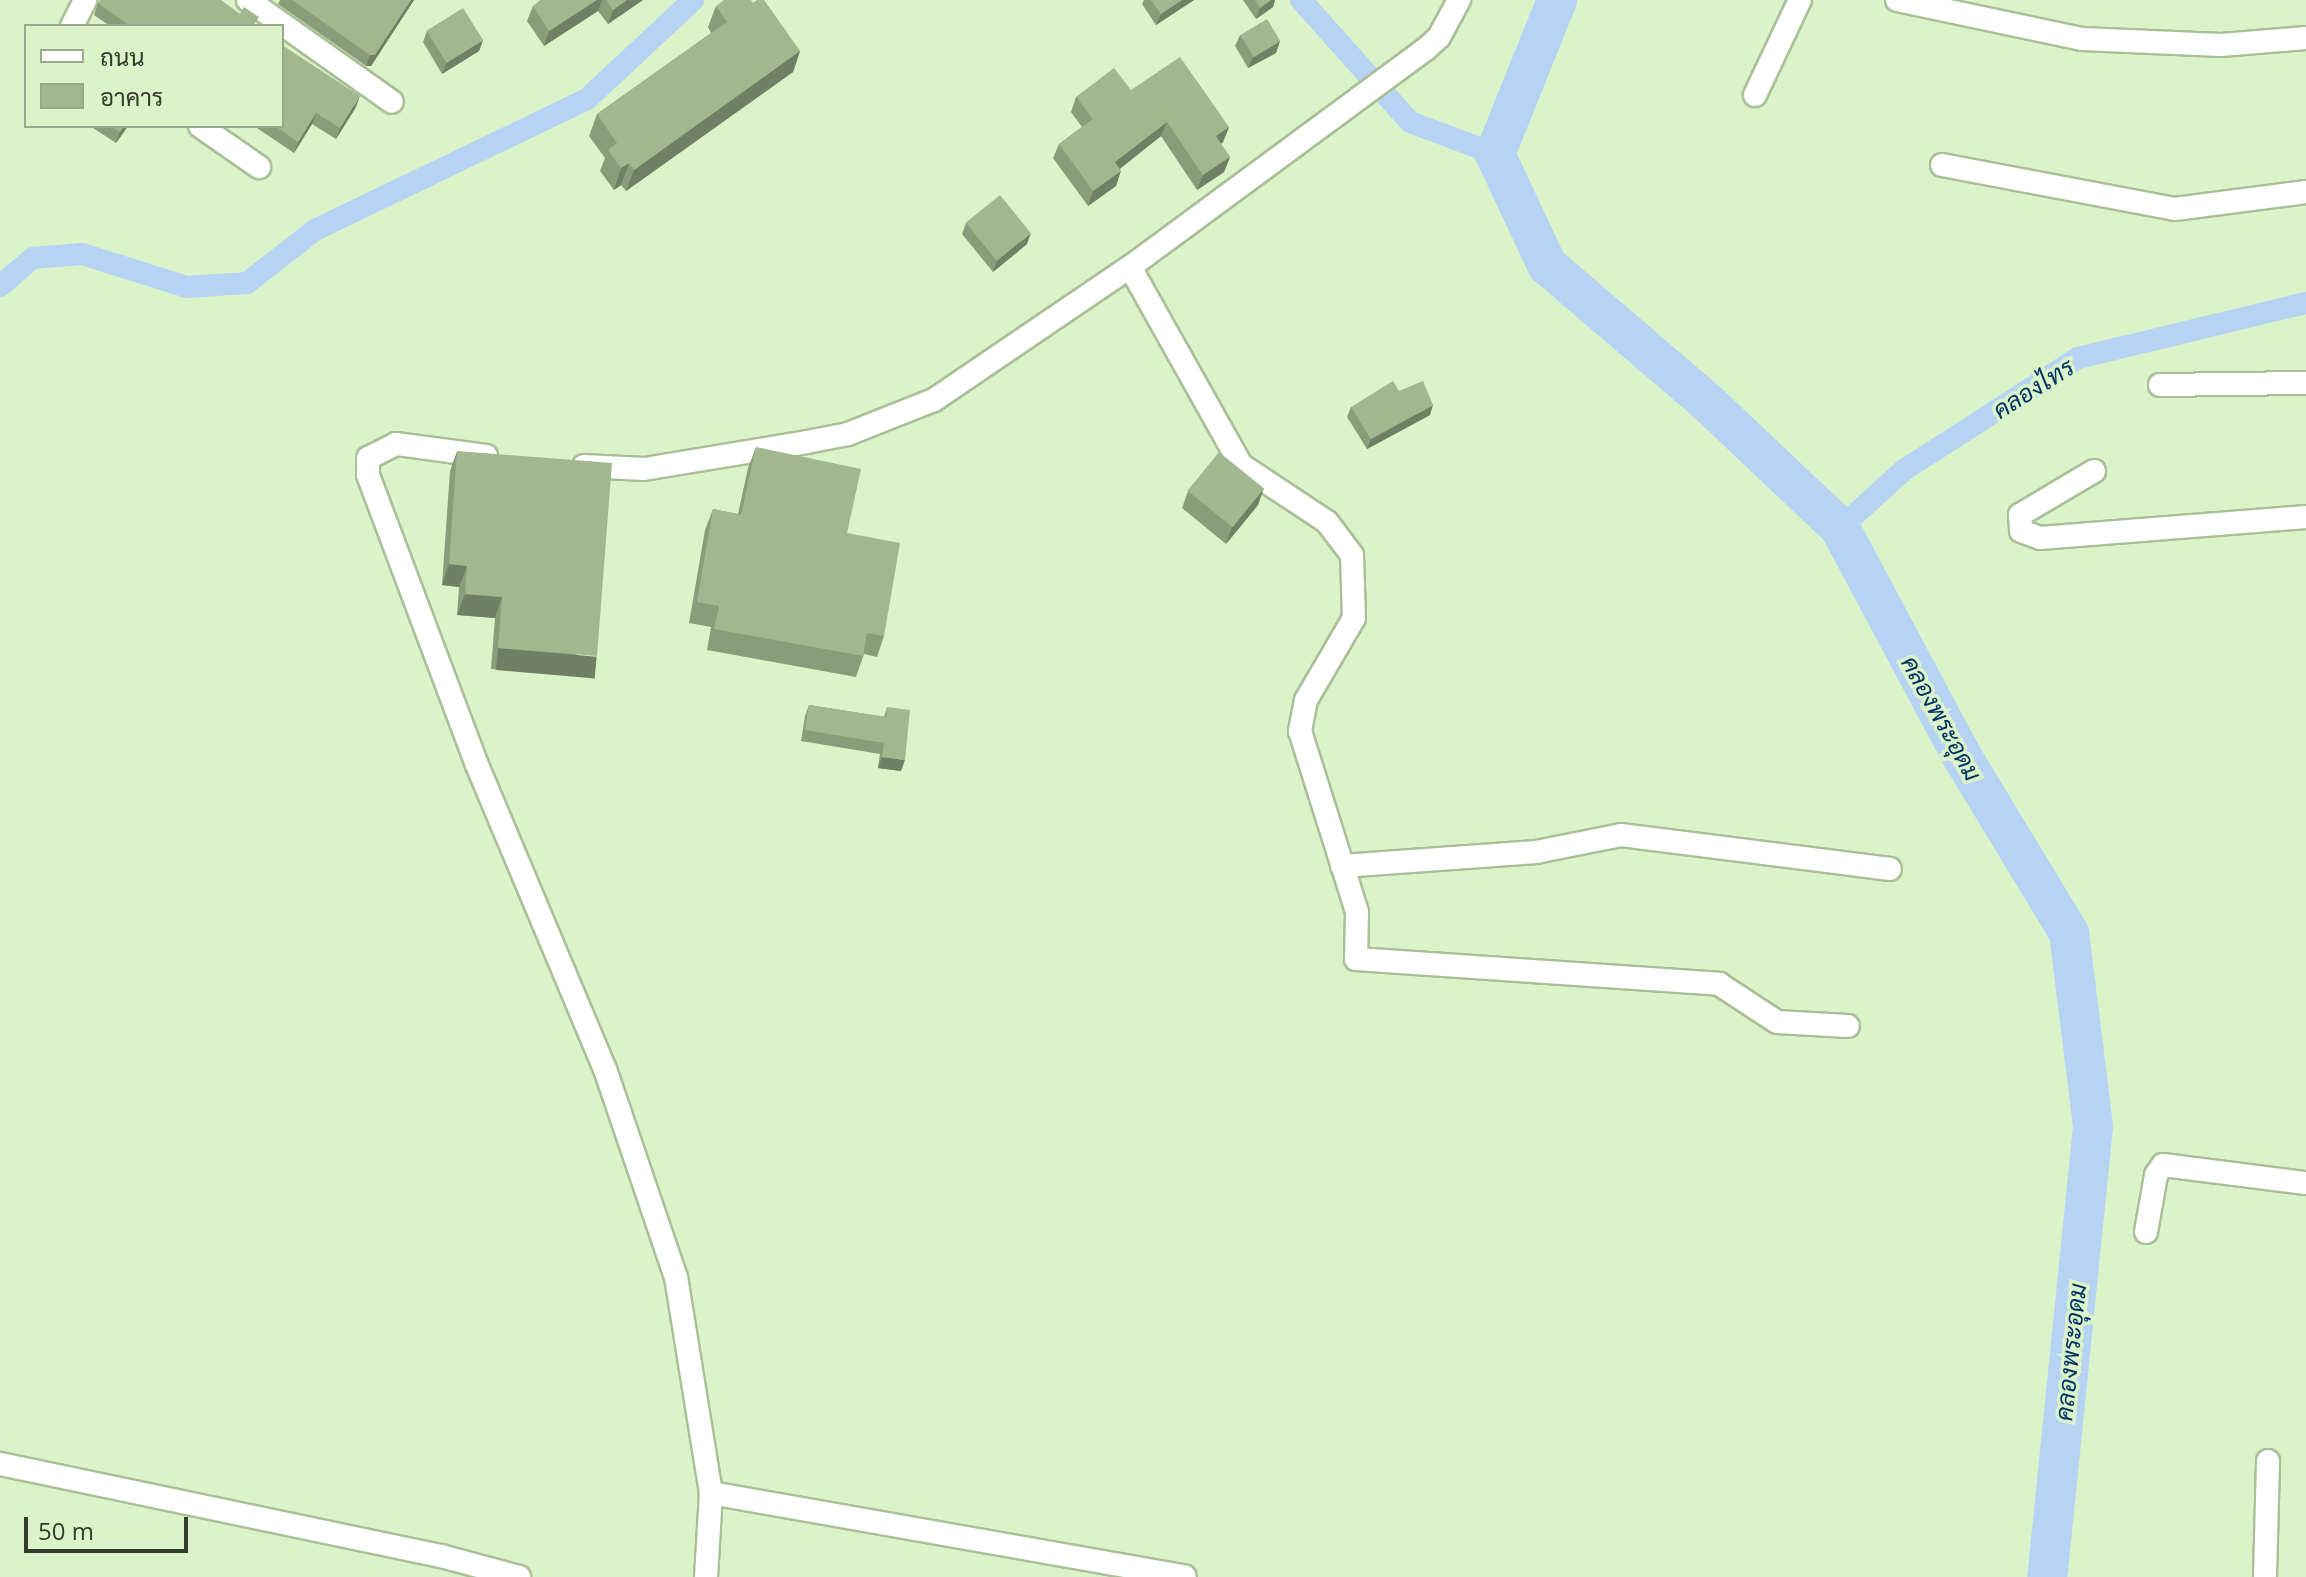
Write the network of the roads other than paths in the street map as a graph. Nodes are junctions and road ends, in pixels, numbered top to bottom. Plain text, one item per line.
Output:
1 (85, 0) edge
2 (248, 0) edge
3 (1459, 0) edge
4 (1800, 0) edge
5 (1897, 0) edge
6 (73, 24) edge
7 (282, 24) edge
8 (284, 26) edge
9 (2306, 38) edge
10 (1755, 95) dead end
11 (392, 102) dead end
12 (203, 128) edge
13 (1942, 165) dead end
14 (259, 167) dead end
15 (2306, 192) edge
16 (1130, 267) junction
17 (2306, 383) edge
18 (2160, 385) dead end
19 (511, 460) edge
20 (565, 466) edge
21 (2094, 471) dead end
22 (2306, 517) edge
23 (1342, 866) junction
24 (1890, 869) dead end
25 (1848, 1026) dead end
26 (2306, 1183) edge
27 (2146, 1232) dead end
28 (2268, 1461) dead end
29 (0, 1464) edge
30 (711, 1493) junction
31 (519, 1577) edge
32 (706, 1577) edge
33 (1185, 1577) edge
34 (2265, 1577) edge

1 - 6 street
2 - 7 street
3 - 16 street
4 - 10 street
5 - 9 street
8 - 11 street
12 - 14 street
13 - 15 street
16 - 20 street
16 - 23 street
17 - 18 street
19 - 30 street
21 - 22 street
23 - 24 street
23 - 25 street
26 - 27 street
28 - 34 street
29 - 31 street
30 - 32 street
30 - 33 street

